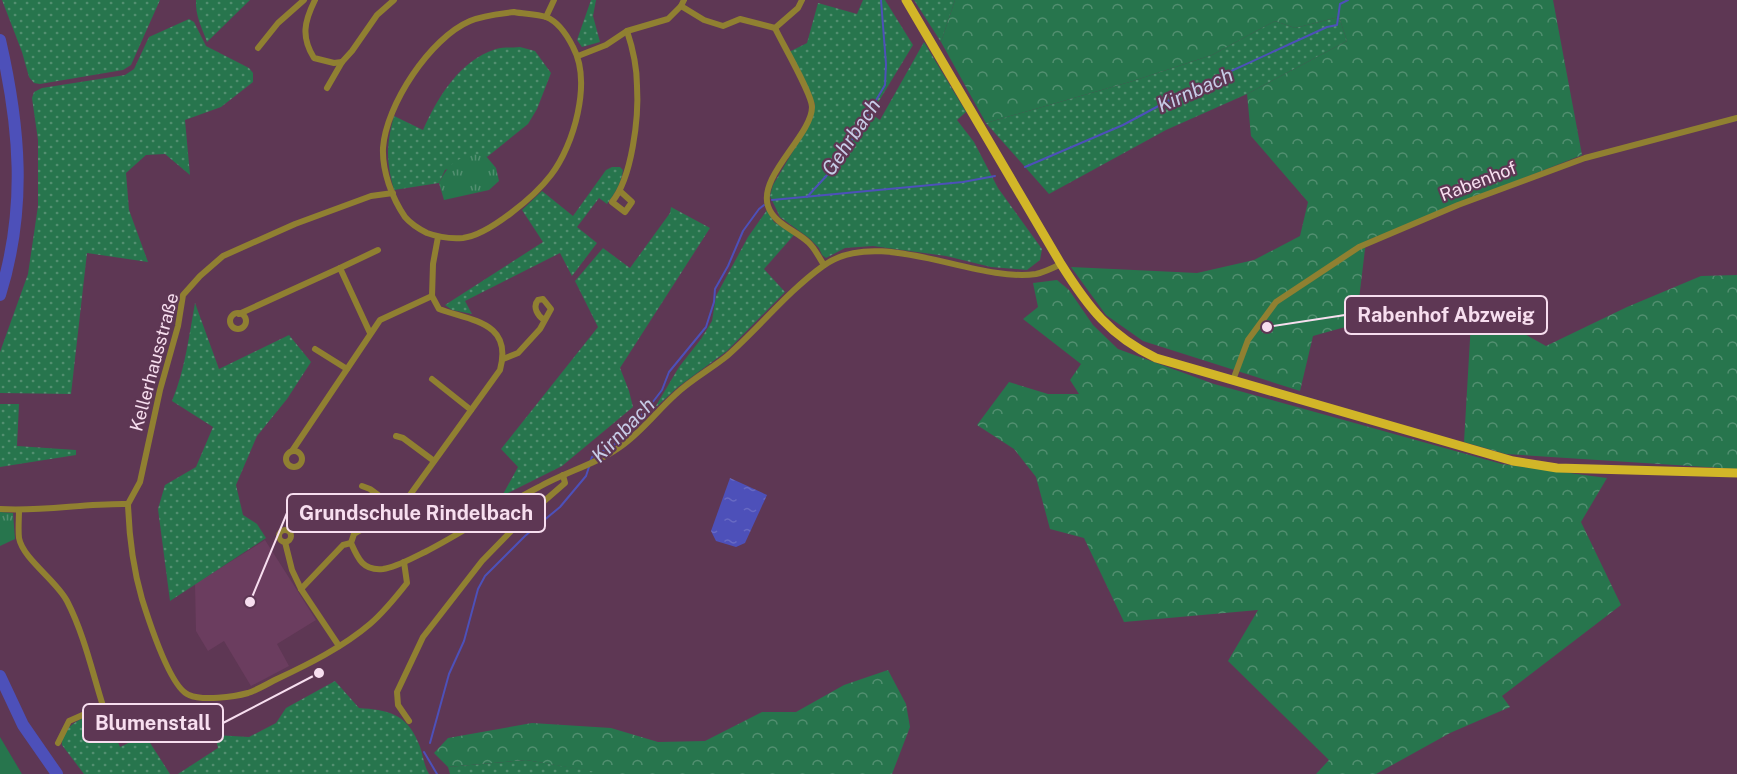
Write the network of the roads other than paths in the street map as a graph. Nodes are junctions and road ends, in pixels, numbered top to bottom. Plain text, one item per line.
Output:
1 (304, 0) edge
2 (312, 0) edge
3 (394, 0) edge
4 (554, 0) edge
5 (802, 0) edge
6 (906, 0) edge
7 (682, 3) edge
8 (546, 17) junction
9 (775, 28) junction
10 (627, 31) junction
11 (258, 48) dead end
12 (578, 56) junction
13 (342, 62) junction
14 (327, 88) dead end
15 (1737, 118) edge
16 (621, 192) dead end
17 (393, 193) junction
18 (438, 237) junction
19 (378, 250) dead end
20 (1061, 264) junction
21 (824, 265) junction
22 (340, 268) junction
23 (432, 296) junction
24 (239, 314) dead end
25 (544, 320) dead end
26 (370, 333) junction
27 (315, 349) dead end
28 (503, 359) junction
29 (347, 369) junction
30 (432, 379) dead end
31 (1233, 380) junction
32 (471, 410) junction
33 (396, 436) dead end
34 (292, 450) dead end
35 (434, 461) junction
36 (1737, 473) edge
37 (563, 475) junction
38 (363, 486) dead end
39 (128, 504) junction
40 (0, 509) edge
41 (397, 509) junction
42 (18, 510) junction
43 (285, 542) dead end
44 (351, 543) junction
45 (404, 562) junction
46 (301, 589) junction
47 (339, 646) junction
48 (409, 721) dead end
49 (58, 742) dead end

1 - 11 street
2 - 13 street
3 - 13 street
4 - 8 street
5 - 9 street
6 - 20 main road
7 - 9 street
7 - 10 street
8 - 12 street
8 - 17 street
9 - 21 street
10 - 12 street
10 - 16 street
12 - 18 street
13 - 14 street
15 - 31 street, Rabenhof
17 - 18 street
17 - 39 street, Kellerhausstraße
18 - 23 street
19 - 22 street
20 - 21 street
20 - 31 main road
21 - 37 street
22 - 24 street
22 - 26 street
23 - 26 street
23 - 28 street
25 - 28 street
26 - 29 street
27 - 29 street
28 - 32 street
29 - 34 street
30 - 32 street
31 - 36 main road
32 - 35 street
33 - 35 street
35 - 41 street
37 - 45 street
37 - 48 street
38 - 41 street
39 - 42 street
39 - 47 street
40 - 42 street
41 - 44 street
42 - 49 street
43 - 46 street
44 - 45 street
44 - 46 street
45 - 47 street
46 - 47 street

